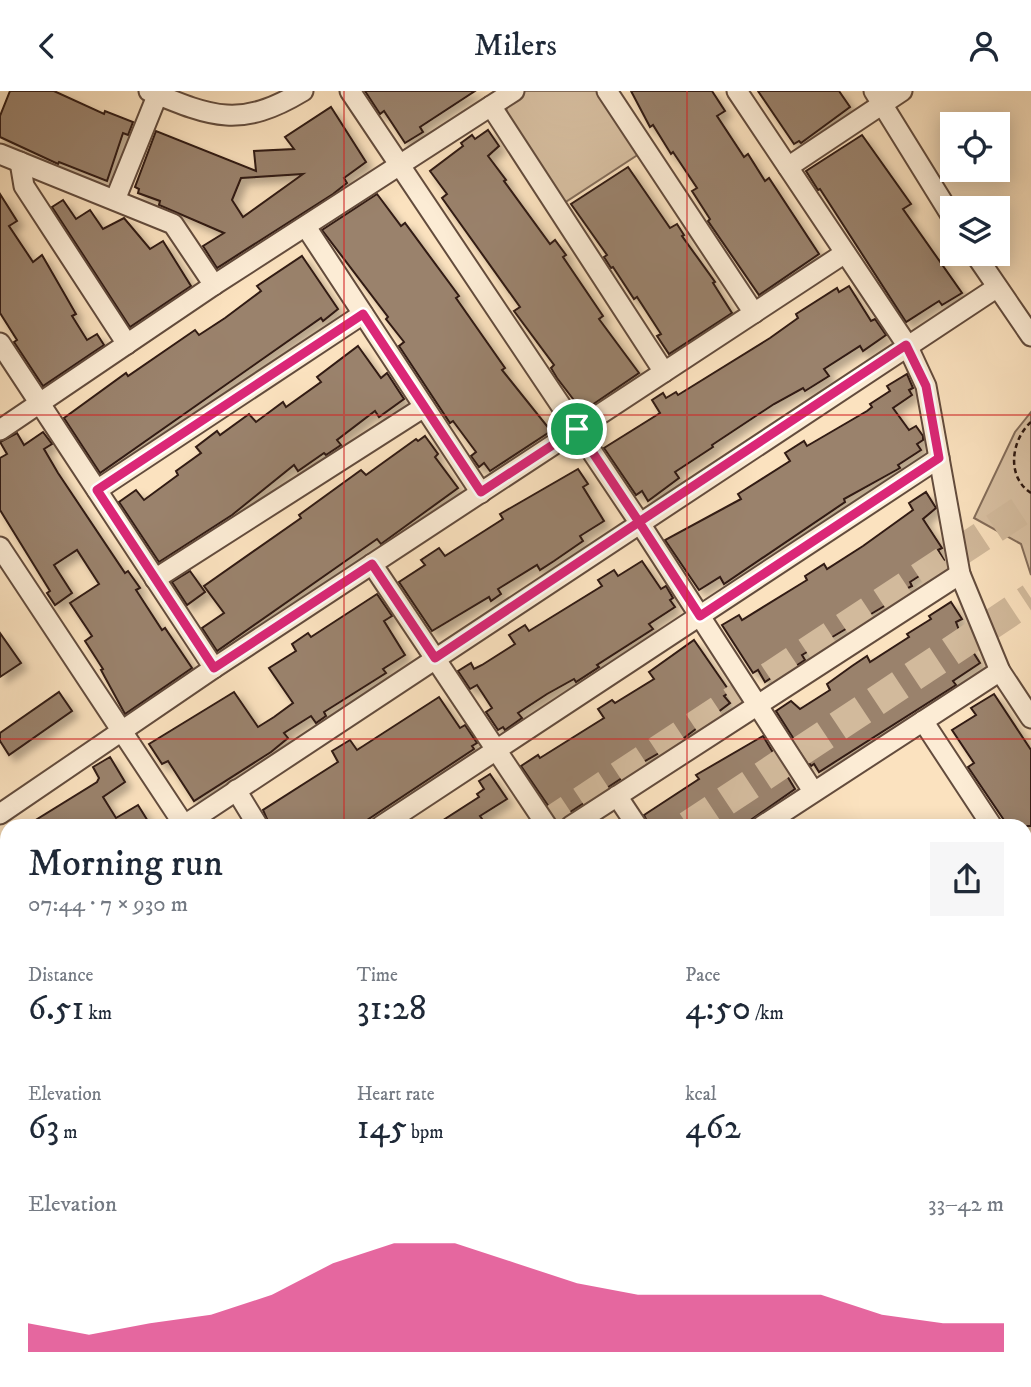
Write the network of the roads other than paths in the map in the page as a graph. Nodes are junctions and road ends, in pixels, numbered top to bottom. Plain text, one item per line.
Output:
1 (303, 91) edge
2 (350, 91) edge
3 (514, 91) edge
4 (607, 91) edge
5 (737, 91) edge
6 (902, 91) edge
7 (155, 92) edge
8 (878, 98) edge
9 (491, 106) junction
10 (0, 154) edge
11 (20, 162) junction
12 (788, 167) junction
13 (399, 168) junction
14 (940, 197) edge
15 (115, 200) junction
16 (306, 227) junction
17 (845, 253) junction
18 (982, 266) edge
19 (214, 285) junction
20 (996, 288) junction
21 (754, 313) junction
22 (363, 314) junction
23 (1031, 336) edge
24 (0, 343) edge
25 (127, 344) junction
26 (906, 345) junction
27 (664, 372) junction
28 (40, 403) junction
29 (424, 407) junction
30 (577, 429) junction
31 (0, 430) edge
32 (939, 458) junction
33 (97, 490) junction
34 (481, 492) junction
35 (639, 522) junction
36 (0, 547) edge
37 (372, 564) junction
38 (960, 574) junction
39 (156, 579) junction
40 (700, 616) junction
41 (435, 658) junction
42 (214, 668) junction
43 (1000, 671) junction
44 (757, 705) junction
45 (1031, 717) edge
46 (923, 720) junction
47 (124, 731) junction
48 (496, 748) junction
49 (236, 790) junction
50 (813, 791) junction
51 (617, 796) junction
52 (0, 814) edge
53 (179, 819) edge
54 (193, 819) edge
55 (254, 819) edge
56 (391, 819) edge
57 (542, 819) edge
58 (582, 819) edge
59 (632, 819) edge
60 (772, 819) edge
61 (987, 819) edge

1 - 7 street
2 - 13 street
3 - 9 street
4 - 21 street
5 - 12 street
6 - 8 street
7 - 15 street
8 - 12 street
8 - 14 street
9 - 13 street
9 - 27 street
10 - 11 street
11 - 15 street
11 - 25 street
12 - 17 street
13 - 16 street
13 - 30 street
15 - 19 street
16 - 19 street
16 - 22 street
17 - 21 street
17 - 26 street
18 - 20 street
19 - 25 street
20 - 23 street
20 - 26 street
21 - 27 street
22 - 29 street
22 - 33 street
24 - 28 street
25 - 28 street
26 - 32 street
26 - 35 street
27 - 30 street
28 - 31 street
28 - 33 street
29 - 34 street
29 - 39 street
30 - 34 street
30 - 35 street
32 - 38 street
32 - 40 street
33 - 39 street
34 - 37 street
35 - 40 street
35 - 41 street
36 - 47 street
37 - 41 street
37 - 42 street
38 - 43 street
38 - 44 street
39 - 42 street
40 - 44 street
40 - 48 street
41 - 48 street
41 - 49 street
42 - 47 street
43 - 45 street
43 - 46 street
44 - 50 street
44 - 51 street
46 - 50 street
46 - 61 street
47 - 52 street
47 - 53 street
48 - 56 street
48 - 57 street
49 - 54 street
49 - 55 street
50 - 60 street
51 - 58 street
51 - 59 street

